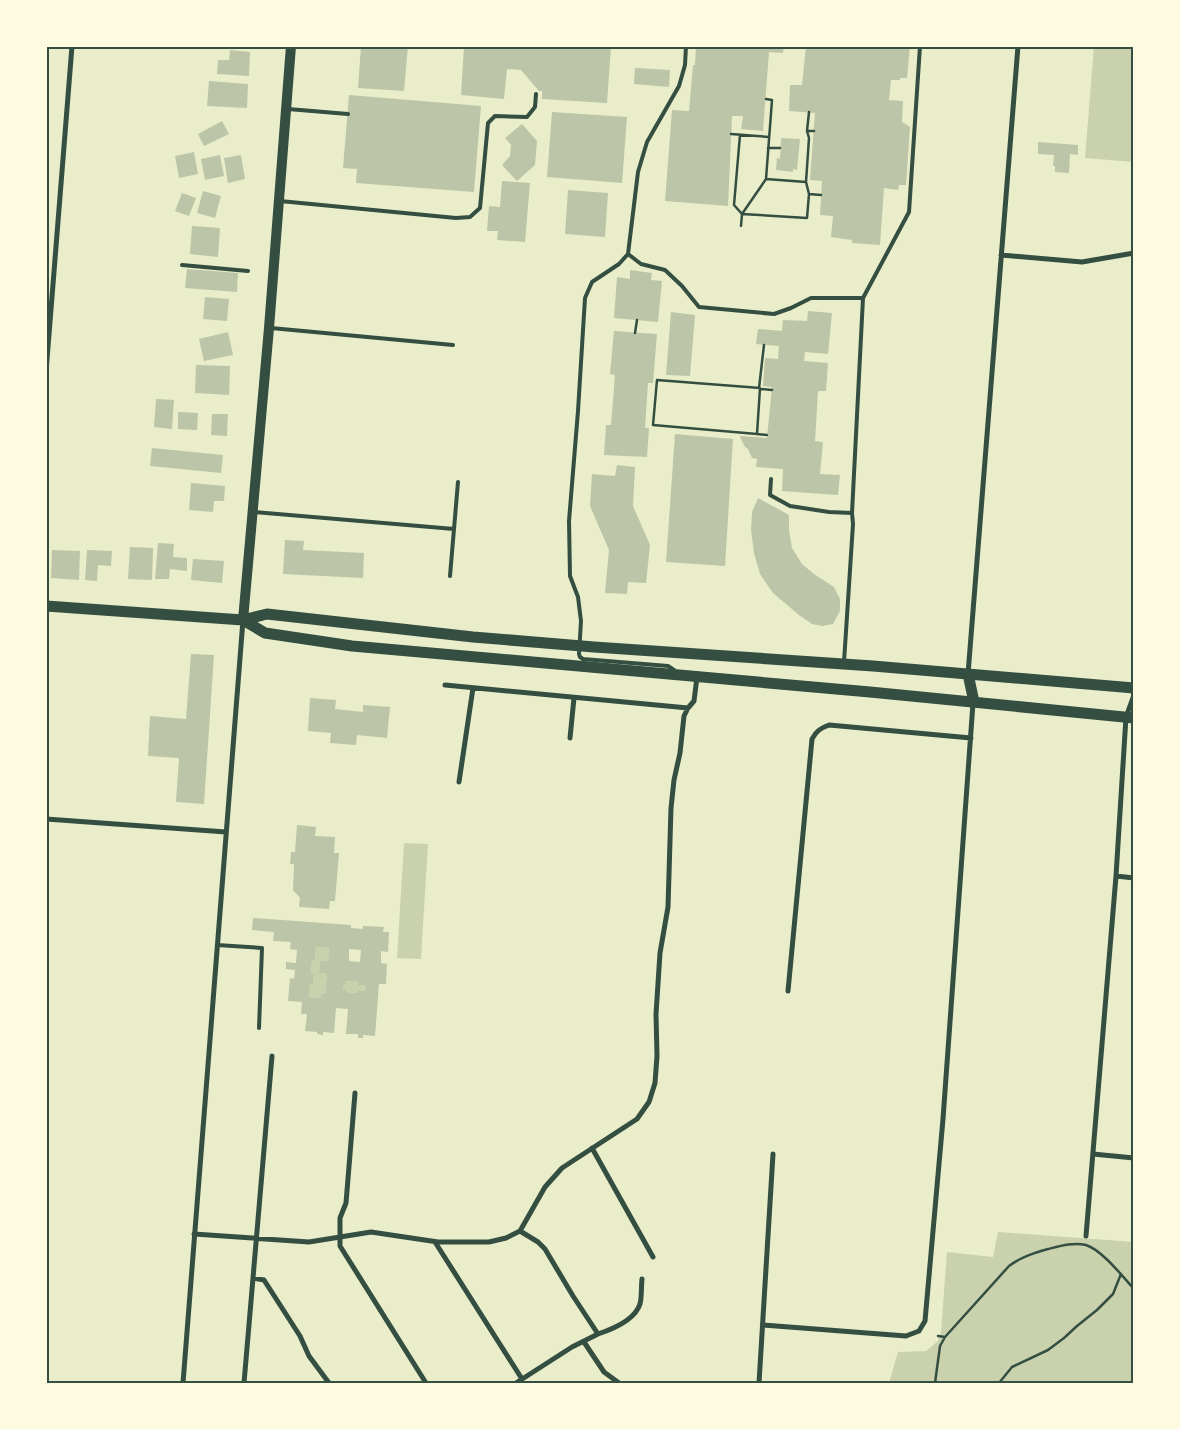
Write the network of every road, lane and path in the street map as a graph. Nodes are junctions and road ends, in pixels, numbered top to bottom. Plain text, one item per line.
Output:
1 (72, 46) edge
2 (291, 46) edge
3 (686, 46) edge
4 (920, 46) edge
5 (1018, 46) edge
6 (536, 94) dead end
7 (766, 99) dead end
8 (286, 109) junction
9 (809, 112) dead end
10 (348, 114) dead end
11 (807, 131) junction
12 (814, 132) dead end
13 (731, 134) dead end
14 (740, 134) junction
15 (769, 137) junction
16 (768, 148) junction
17 (780, 148) dead end
18 (766, 179) junction
19 (806, 182) junction
20 (809, 194) junction
21 (821, 195) dead end
22 (278, 201) junction
23 (742, 214) junction
24 (741, 226) dead end
25 (1134, 253) edge
26 (628, 254) junction
27 (1002, 255) junction
28 (182, 266) dead end
29 (248, 271) dead end
30 (863, 298) junction
31 (637, 320) dead end
32 (269, 328) junction
33 (635, 333) dead end
34 (453, 345) dead end
35 (764, 345) dead end
36 (46, 372) edge
37 (760, 388) junction
38 (772, 390) dead end
39 (757, 434) junction
40 (767, 435) dead end
41 (771, 479) dead end
42 (458, 482) dead end
43 (253, 512) junction
44 (852, 513) junction
45 (454, 529) junction
46 (450, 576) dead end
47 (46, 606) edge
48 (243, 620) junction
49 (579, 646) junction
50 (844, 664) junction
51 (968, 674) junction
52 (680, 675) junction
53 (697, 677) junction
54 (446, 685) dead end
55 (473, 688) junction
56 (1134, 688) edge
57 (1134, 695) edge
58 (574, 698) junction
59 (974, 702) junction
60 (688, 708) junction
61 (1130, 718) edge
62 (570, 738) dead end
63 (971, 738) junction
64 (459, 782) dead end
65 (46, 818) edge
66 (226, 832) junction
67 (1116, 876) junction
68 (1134, 878) edge
69 (217, 945) junction
70 (788, 991) dead end
71 (259, 1028) dead end
72 (272, 1056) dead end
73 (355, 1093) dead end
74 (592, 1148) junction
75 (773, 1154) dead end
76 (1092, 1154) junction
77 (1134, 1158) edge
78 (520, 1231) junction
79 (194, 1234) junction
80 (1086, 1236) dead end
81 (257, 1238) junction
82 (340, 1238) junction
83 (435, 1242) junction
84 (653, 1258) dead end
85 (1121, 1274) junction
86 (253, 1278) junction
87 (642, 1279) dead end
88 (1134, 1290) edge
89 (763, 1325) junction
90 (598, 1334) junction
91 (938, 1336) dead end
92 (945, 1337) junction
93 (584, 1342) junction
94 (522, 1379) junction
95 (183, 1383) edge
96 (244, 1383) edge
97 (329, 1383) edge
98 (426, 1383) edge
99 (516, 1383) edge
100 (620, 1383) edge
101 (759, 1383) edge
102 (935, 1383) edge
103 (999, 1383) edge

1 - 36 street
2 - 8 main road
3 - 26 lane
4 - 30 lane
5 - 27 street
6 - 22 lane
7 - 15 path
8 - 10 lane
8 - 22 main road
9 - 11 path
11 - 12 path
11 - 19 path
13 - 14 path
14 - 15 path
14 - 23 path
15 - 16 path
16 - 17 path
16 - 18 path
18 - 19 path
18 - 23 path
19 - 20 path
20 - 21 path
20 - 23 path
22 - 32 main road
23 - 24 path
25 - 27 street
26 - 30 lane
26 - 49 lane
27 - 51 street
28 - 29 lane
30 - 44 lane
31 - 33 path
32 - 34 lane
32 - 43 main road
35 - 37 path
37 - 38 path
37 - 39 path
37 - 39 path
39 - 40 path
41 - 44 lane
42 - 45 lane
43 - 45 lane
43 - 48 main road
44 - 50 lane
45 - 46 lane
47 - 48 highway
48 - 49 highway
48 - 52 highway
48 - 66 street
49 - 50 highway
49 - 52 lane
50 - 51 highway
51 - 56 highway
51 - 59 highway
52 - 53 highway
53 - 59 highway
53 - 60 street
54 - 55 street
55 - 58 street
55 - 64 street
57 - 61 street
58 - 60 street
58 - 62 street
59 - 61 highway
59 - 63 street
60 - 74 street
61 - 67 street
63 - 70 street
63 - 89 street
65 - 66 street
66 - 69 street
67 - 68 street
67 - 76 street
69 - 71 lane
69 - 79 street
72 - 81 street
73 - 82 street
74 - 78 street
74 - 84 street
75 - 89 street
76 - 77 street
76 - 80 street
78 - 83 street
78 - 90 street
79 - 81 street
79 - 95 street
81 - 82 street
81 - 86 street
82 - 83 street
82 - 98 street
83 - 94 street
85 - 88 path
85 - 92 path
85 - 103 path
86 - 96 street
86 - 97 street
87 - 90 street
89 - 101 street
90 - 93 street
91 - 92 path
92 - 102 path
93 - 94 street
93 - 100 street
94 - 99 street

